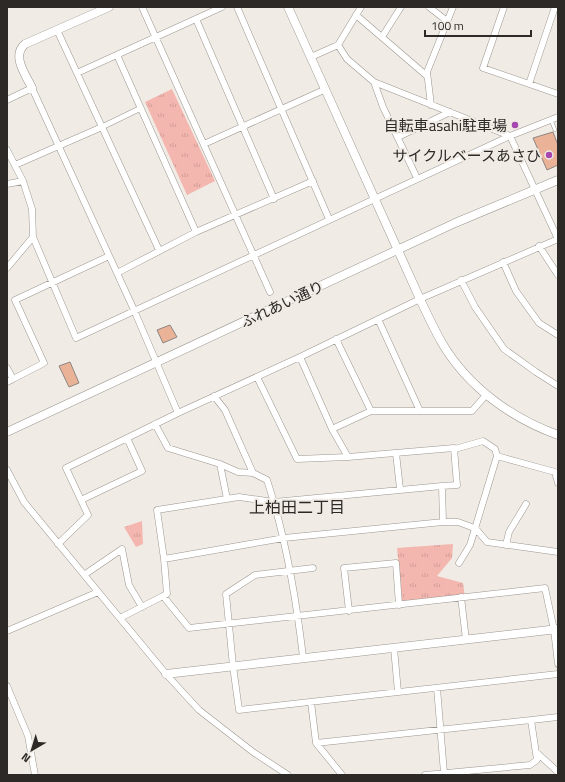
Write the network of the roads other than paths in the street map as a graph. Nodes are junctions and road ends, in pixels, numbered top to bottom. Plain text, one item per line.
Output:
1 (109, 7) edge
2 (142, 7) edge
3 (222, 7) edge
4 (237, 7) edge
5 (288, 7) edge
6 (361, 7) edge
7 (401, 7) edge
8 (429, 7) edge
9 (453, 7) edge
10 (504, 7) edge
11 (555, 7) edge
12 (356, 15) junction
13 (196, 19) junction
14 (447, 22) junction
15 (57, 30) junction
16 (156, 37) junction
17 (382, 37) junction
18 (338, 45) junction
19 (117, 55) junction
20 (311, 57) junction
21 (77, 73) junction
22 (427, 76) junction
23 (374, 82) junction
24 (528, 84) junction
25 (32, 88) junction
26 (326, 89) junction
27 (558, 94) edge
28 (7, 100) edge
29 (431, 105) junction
30 (141, 108) junction
31 (282, 109) junction
32 (450, 112) junction
33 (558, 117) edge
34 (551, 120) junction
35 (102, 127) junction
36 (243, 127) junction
37 (555, 130) dead end
38 (510, 136) junction
39 (398, 137) junction
40 (204, 144) junction
41 (59, 145) junction
42 (7, 150) edge
43 (15, 165) junction
44 (417, 178) junction
45 (23, 180) junction
46 (558, 180) edge
47 (312, 181) junction
48 (7, 184) edge
49 (535, 189) junction
50 (375, 198) junction
51 (274, 199) junction
52 (235, 215) junction
53 (329, 219) junction
54 (196, 232) junction
55 (33, 236) junction
56 (558, 239) edge
57 (539, 246) junction
58 (159, 250) junction
59 (398, 250) junction
60 (253, 255) junction
61 (109, 256) junction
62 (503, 262) junction
63 (7, 268) edge
64 (117, 272) junction
65 (558, 275) edge
66 (461, 280) junction
67 (53, 282) junction
68 (270, 292) dead end
69 (420, 299) junction
70 (134, 310) junction
71 (378, 319) junction
72 (558, 335) edge
73 (336, 339) junction
74 (300, 357) junction
75 (157, 361) junction
76 (7, 368) edge
77 (257, 377) junction
78 (13, 379) junction
79 (7, 382) edge
80 (558, 386) edge
81 (486, 395) junction
82 (214, 396) junction
83 (371, 411) junction
84 (420, 411) junction
85 (178, 413) junction
86 (155, 424) junction
87 (332, 429) junction
88 (7, 432) edge
89 (558, 432) edge
90 (127, 438) junction
91 (455, 449) junction
92 (396, 453) junction
93 (497, 456) junction
94 (348, 457) junction
95 (220, 464) junction
96 (7, 470) edge
97 (253, 473) junction
98 (558, 483) edge
99 (442, 486) junction
100 (400, 489) junction
101 (227, 499) junction
102 (81, 500) junction
103 (274, 502) junction
104 (526, 504) dead end
105 (443, 522) junction
106 (476, 529) junction
107 (284, 538) junction
108 (58, 544) junction
109 (506, 545) junction
110 (558, 552) edge
111 (164, 559) junction
112 (459, 563) dead end
113 (313, 568) dead end
114 (290, 571) junction
115 (84, 575) junction
116 (98, 592) junction
117 (163, 596) junction
118 (461, 597) junction
119 (399, 604) junction
120 (142, 607) junction
121 (349, 611) junction
122 (298, 617) junction
123 (120, 618) junction
124 (229, 624) junction
125 (556, 630) edge
126 (7, 631) edge
127 (466, 640) junction
128 (394, 648) junction
129 (303, 657) junction
130 (558, 664) edge
131 (233, 666) junction
132 (166, 674) junction
133 (558, 674) edge
134 (7, 686) edge
135 (437, 688) junction
136 (398, 692) junction
137 (311, 702) junction
138 (558, 717) edge
139 (531, 720) junction
140 (441, 731) junction
141 (316, 743) junction
142 (536, 752) junction
143 (558, 772) edge
144 (444, 773) junction
145 (35, 775) edge
146 (288, 775) edge
147 (342, 775) edge
148 (425, 775) edge

1 - 15 street
2 - 16 street
3 - 13 street
4 - 31 street
5 - 20 street
6 - 12 street
7 - 17 street
8 - 14 street
9 - 14 street
10 - 24 street
11 - 24 street
12 - 17 street
12 - 18 street
13 - 16 street
13 - 36 street
14 - 22 street
15 - 21 street
15 - 25 street
16 - 19 street
16 - 40 street
17 - 22 street
18 - 20 street
18 - 23 street
19 - 21 street
19 - 30 street
20 - 26 street
21 - 35 street
22 - 29 street
23 - 29 street
23 - 39 street
24 - 27 street
25 - 28 street
25 - 41 street
26 - 31 street
26 - 50 street
29 - 32 street
30 - 35 street
30 - 54 street
31 - 36 street
31 - 47 street
32 - 38 street
32 - 39 street
33 - 34 street
34 - 37 lane
34 - 38 street
35 - 41 street
35 - 58 street
36 - 40 street
36 - 51 street
38 - 44 street
38 - 49 street
39 - 44 street
40 - 52 street
41 - 43 street
41 - 61 street
42 - 43 street
43 - 45 street
44 - 50 street
45 - 48 street
45 - 55 street
46 - 49 street, ふれあい通り
47 - 51 street
47 - 53 street
49 - 56 street
49 - 59 street, ふれあい通り
50 - 53 street
50 - 59 street
51 - 52 street
52 - 54 street
52 - 60 street
53 - 60 street
54 - 58 street
55 - 63 street
55 - 67 street
56 - 57 street
57 - 62 street
57 - 65 street
58 - 64 street
59 - 69 street
59 - 75 street, ふれあい通り
60 - 68 street
60 - 70 street
61 - 64 street
61 - 67 street
62 - 66 street
62 - 72 street
64 - 70 street
66 - 69 street
66 - 80 street
67 - 70 street
67 - 78 street
69 - 71 street
69 - 81 street
70 - 75 street
71 - 73 street
71 - 84 street
73 - 74 street
73 - 83 street
74 - 77 street
74 - 87 street
75 - 85 street
75 - 88 street, ふれあい通り
76 - 78 street
77 - 82 street
77 - 94 street
78 - 79 street
81 - 84 street
81 - 89 street
82 - 85 street
82 - 97 street
83 - 84 street
83 - 87 street
85 - 86 street
86 - 90 street
86 - 95 street
87 - 94 street
90 - 102 street
90 - 102 street
91 - 92 street
91 - 93 street
91 - 99 street
92 - 94 street
92 - 100 street
93 - 98 street
93 - 106 street
95 - 97 street
95 - 101 street
96 - 108 street
97 - 103 street
99 - 100 street
99 - 105 street
100 - 103 street
101 - 103 street
101 - 111 street
102 - 108 street
103 - 107 street
104 - 109 street
105 - 106 street
105 - 107 street
106 - 109 street
106 - 112 street
107 - 111 street
107 - 114 street
108 - 115 street
109 - 110 street
111 - 117 street
113 - 114 street
114 - 122 street
114 - 124 street
115 - 116 street
115 - 120 street
116 - 123 street
116 - 126 street
117 - 120 street
117 - 124 street
118 - 119 street
118 - 125 street
118 - 127 street
119 - 121 street
119 - 121 street
120 - 123 street
121 - 122 street
122 - 124 street
122 - 129 street
123 - 132 street
124 - 131 street
125 - 127 street
125 - 130 street
127 - 128 street
128 - 129 street
128 - 136 street
129 - 131 street
131 - 132 street
131 - 137 street
132 - 146 street
133 - 135 street
134 - 145 street
135 - 136 street
135 - 140 street
136 - 137 street
137 - 141 street
138 - 139 street
139 - 140 street
139 - 142 street
140 - 141 street
140 - 144 street
141 - 147 street
142 - 143 street
142 - 144 street
144 - 148 street

